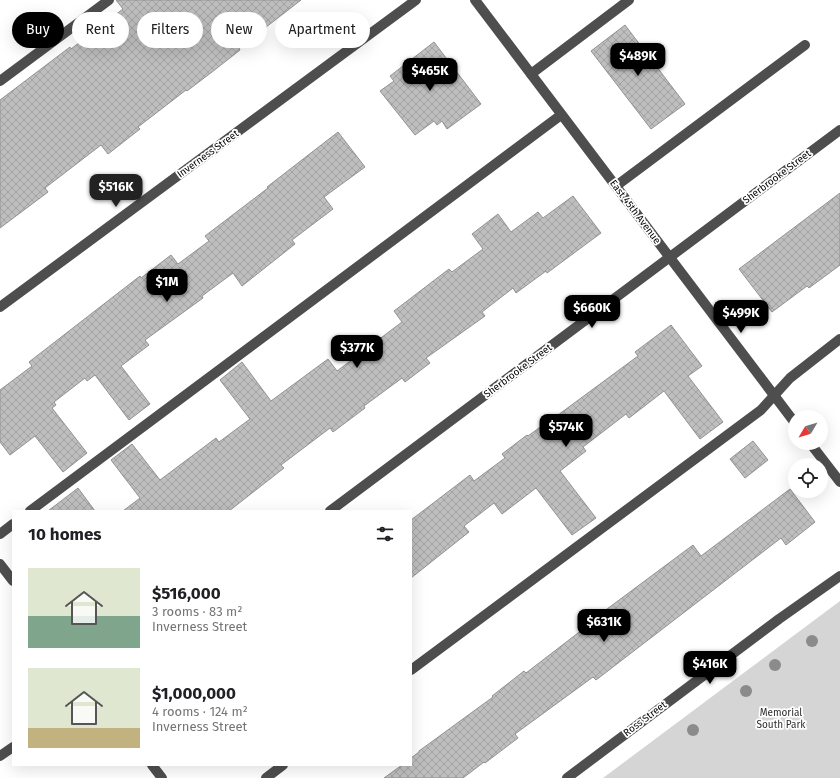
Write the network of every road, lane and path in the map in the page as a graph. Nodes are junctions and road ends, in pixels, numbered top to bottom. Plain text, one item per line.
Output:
1 (109, 0) edge
2 (416, 0) edge
3 (475, 0) edge
4 (629, 0) edge
5 (805, 45) dead end
6 (531, 74) junction
7 (0, 81) edge
8 (561, 115) junction
9 (840, 130) edge
10 (616, 186) junction
11 (669, 257) junction
12 (0, 307) edge
13 (840, 339) edge
14 (774, 396) junction
15 (788, 414) edge
16 (815, 450) edge
17 (840, 482) edge
18 (31, 510) edge
19 (331, 510) edge
20 (12, 525) edge
21 (0, 534) edge
22 (0, 564) edge
23 (840, 576) edge
24 (12, 580) edge
25 (412, 669) edge
26 (12, 748) edge
27 (0, 756) edge
28 (153, 766) edge
29 (282, 766) edge
30 (162, 778) edge
31 (266, 778) edge
32 (567, 778) edge

1 - 7 street
2 - 12 street, Inverness Street
3 - 6 street, East 45th Avenue
4 - 6 street
5 - 10 street
6 - 8 street, East 45th Avenue
8 - 10 street, East 45th Avenue
8 - 18 street
9 - 11 street, Sherbrooke Street
10 - 11 street, East 45th Avenue
11 - 14 street, East 45th Avenue
11 - 19 street, Sherbrooke Street
13 - 14 street
14 - 15 street, East 45th Avenue
14 - 25 street
16 - 17 street
20 - 21 street
22 - 24 street
23 - 32 street, Ross Street
26 - 27 street
28 - 30 street
29 - 31 street

